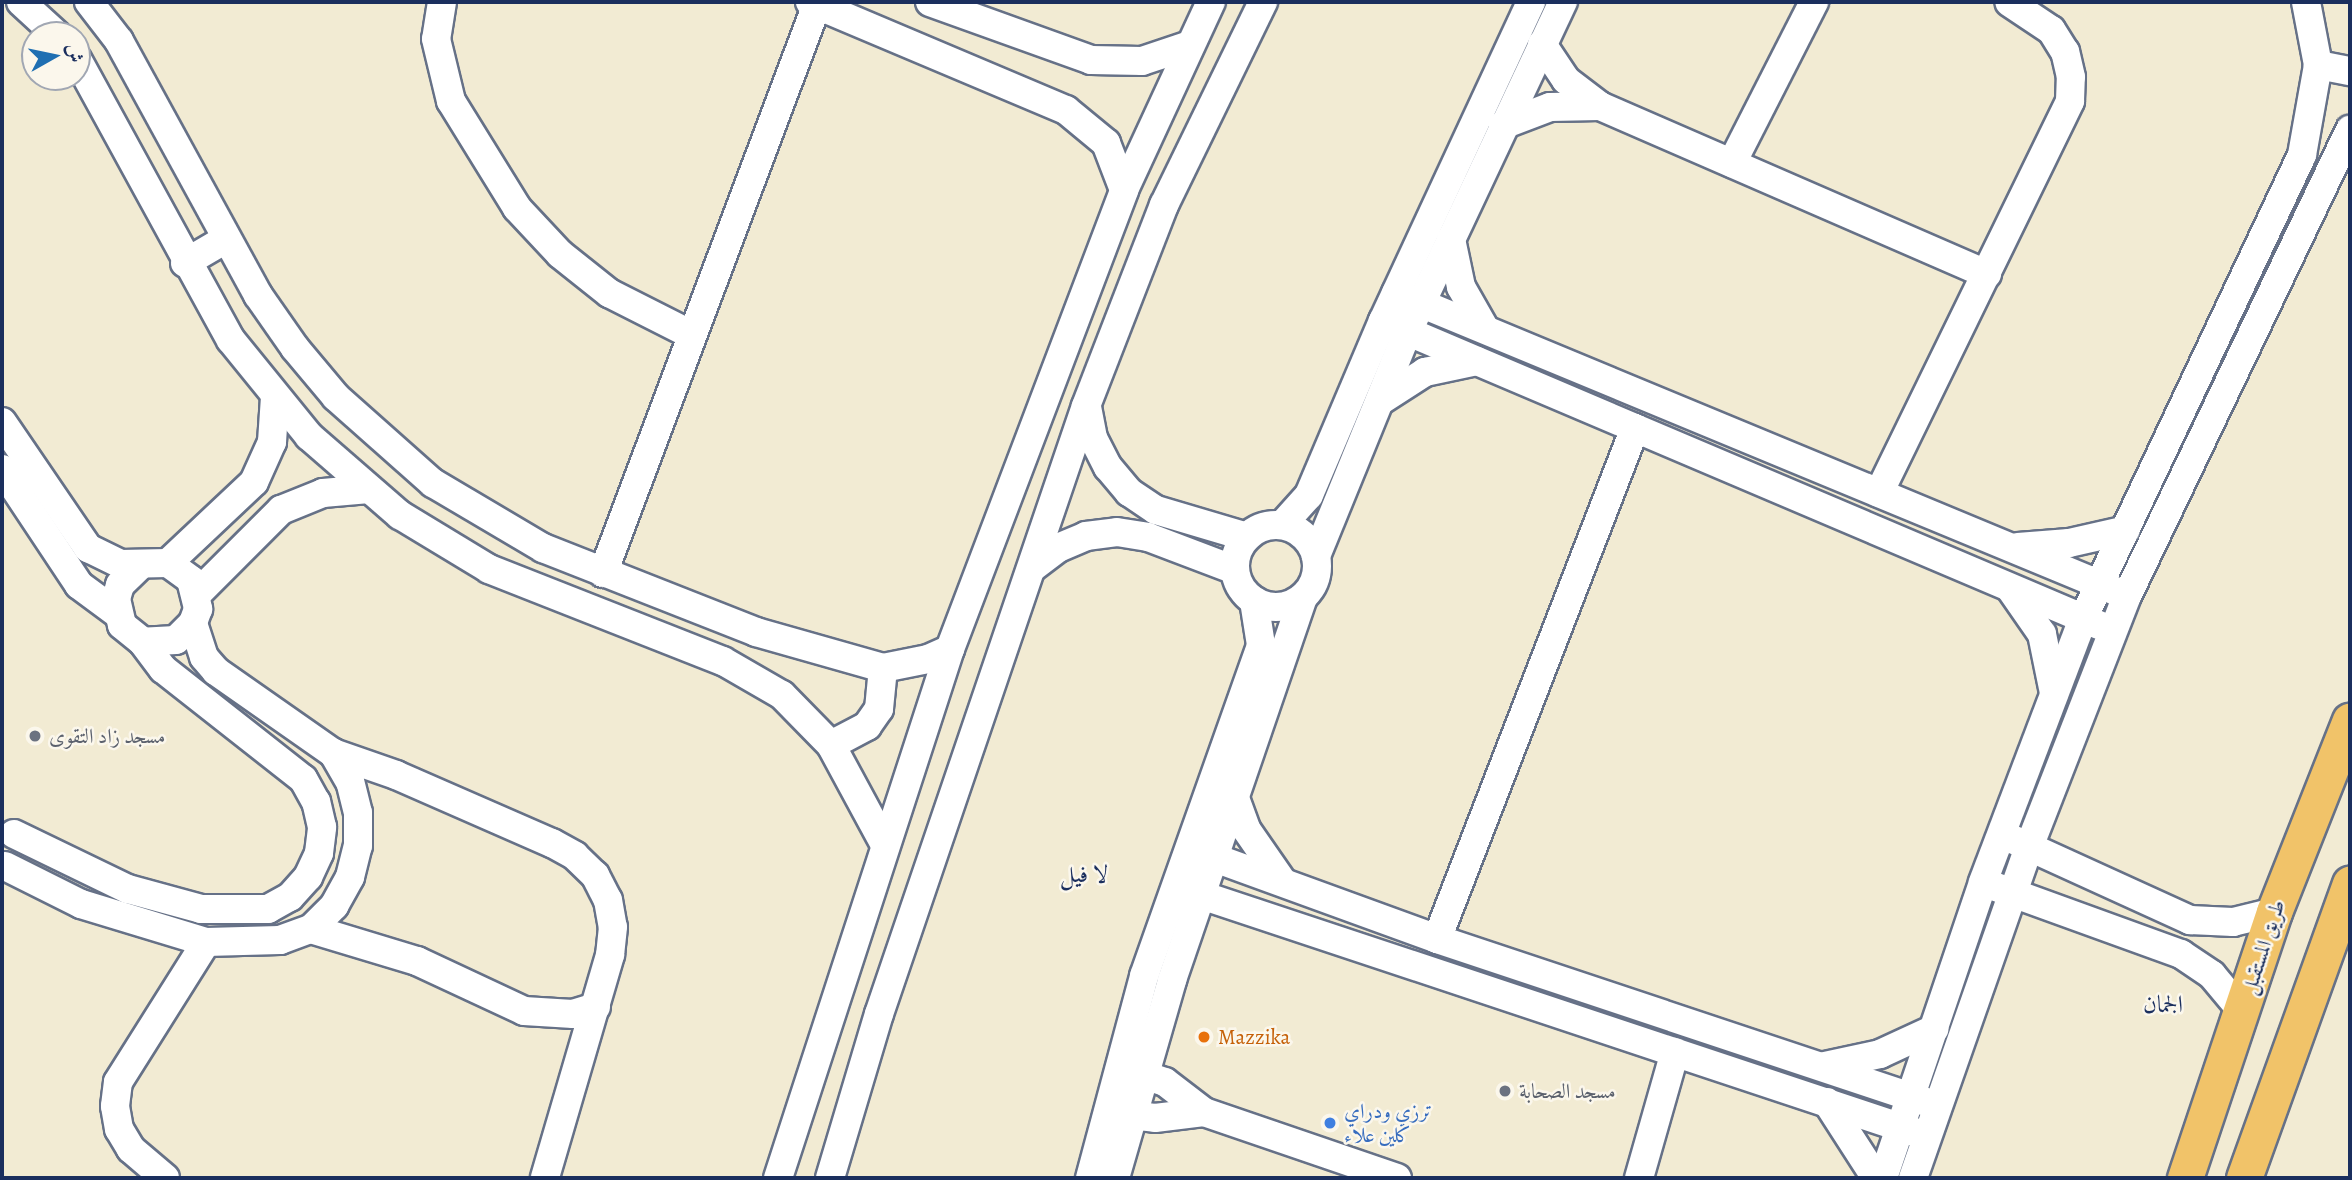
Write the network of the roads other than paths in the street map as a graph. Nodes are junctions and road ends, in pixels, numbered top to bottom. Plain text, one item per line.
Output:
1 (21, 2) edge
2 (89, 2) edge
3 (442, 2) edge
4 (930, 2) edge
5 (1211, 2) edge
6 (1223, 2) edge
7 (1531, 2) edge
8 (1563, 2) edge
9 (1814, 2) edge
10 (2009, 2) edge
11 (2306, 2) edge
12 (813, 4) edge
13 (1259, 9) edge
14 (42, 21) edge
15 (1542, 44) junction
16 (1190, 45) junction
17 (2318, 65) junction
18 (1497, 69) junction
19 (2350, 71) edge
20 (1523, 83) junction
21 (91, 85) edge
22 (1600, 106) junction
23 (1503, 125) junction
24 (2350, 130) edge
25 (1732, 163) junction
26 (1124, 190) junction
27 (226, 239) junction
28 (1451, 239) junction
29 (185, 263) junction
30 (1987, 274) junction
31 (1409, 298) junction
32 (1395, 326) junction
33 (1485, 329) junction
34 (692, 335) junction
35 (1476, 361) junction
36 (275, 397) junction
37 (1380, 401) junction
38 (1086, 406) junction
39 (2, 422) edge
40 (1635, 428) junction
41 (1773, 449) junction
42 (2, 469) edge
43 (1760, 481) junction
44 (369, 489) junction
45 (1879, 493) junction
46 (1282, 525) junction
47 (2126, 530) junction
48 (1247, 537) junction
49 (2010, 547) junction
50 (1316, 556) junction
51 (168, 563) junction
52 (140, 566) junction
53 (1033, 568) junction
54 (1235, 570) junction
55 (603, 573) junction
56 (2006, 583) junction
57 (2100, 584) junction
58 (197, 593) junction
59 (2127, 596) junction
60 (1303, 598) junction
61 (1254, 601) junction
62 (117, 613) junction
63 (2083, 619) junction
64 (193, 623) junction
65 (2113, 631) junction
66 (143, 642) junction
67 (950, 649) junction
68 (883, 668) junction
69 (2054, 696) junction
70 (2350, 720) edge
71 (305, 735) junction
72 (831, 745) junction
73 (333, 754) junction
74 (285, 761) junction
75 (1235, 798) junction
76 (8, 826) edge
77 (2002, 834) junction
78 (885, 845) junction
79 (2029, 847) junction
80 (1203, 853) junction
81 (3, 867) edge
82 (1284, 883) junction
83 (1983, 883) junction
84 (2350, 883) edge
85 (1189, 891) junction
86 (2012, 894) junction
87 (268, 909) junction
88 (2274, 912) junction
89 (311, 929) junction
90 (1437, 939) junction
91 (280, 940) junction
92 (206, 942) junction
93 (1558, 979) junction
94 (834, 1000) junction
95 (596, 1007) junction
96 (1548, 1010) junction
97 (2242, 1011) junction
98 (879, 1014) junction
99 (1934, 1030) junction
100 (1675, 1052) junction
101 (1822, 1066) junction
102 (1130, 1071) junction
103 (1923, 1101) junction
104 (1827, 1102) junction
105 (1204, 1112) junction
106 (1119, 1114) junction
107 (1899, 1126) junction
108 (1926, 1136) junction
109 (1355, 1171) edge
110 (165, 1178) edge
111 (545, 1178) edge
112 (778, 1178) edge
113 (830, 1178) edge
114 (1090, 1178) edge
115 (1115, 1178) edge
116 (1397, 1178) edge
117 (1639, 1178) edge
118 (1876, 1178) edge
119 (1883, 1178) edge
120 (1913, 1178) edge
121 (2185, 1178) edge
122 (2244, 1178) edge

1 - 14 street
2 - 27 street
3 - 34 street
4 - 16 street
5 - 16 street
6 - 13 street
7 - 18 street
8 - 15 street
9 - 25 street
10 - 30 street
11 - 17 street
12 - 26 street
12 - 34 street
13 - 38 street
15 - 20 street
15 - 22 street
16 - 26 street
17 - 19 street
17 - 47 street
18 - 20 street
18 - 31 street
20 - 23 street
21 - 29 street
22 - 23 street
22 - 25 street
23 - 28 street
24 - 59 street
25 - 30 street
26 - 67 street
27 - 29 street
27 - 55 street
28 - 31 street
28 - 33 street
29 - 36 street
30 - 45 street
31 - 32 street
31 - 33 street
32 - 35 street
32 - 37 street
32 - 46 street
33 - 41 street
34 - 55 street
35 - 37 street
35 - 40 street
36 - 44 street
36 - 51 street
37 - 50 street
38 - 48 street
38 - 53 street
39 - 52 street
40 - 43 street
40 - 90 street
41 - 43 street
41 - 45 street
42 - 62 street
43 - 56 street
44 - 58 street
44 - 72 street
45 - 49 street
46 - 48 street
46 - 50 street
47 - 49 street
47 - 57 street
48 - 54 street
49 - 57 street
50 - 60 street
51 - 52 street
51 - 58 street
52 - 62 street
53 - 54 street
53 - 98 street
54 - 61 street
55 - 68 street
56 - 63 street
56 - 69 street
57 - 59 street
57 - 63 street
58 - 64 street
59 - 65 street
60 - 61 street
60 - 75 street
61 - 80 street
62 - 66 street
63 - 65 street
63 - 69 street
64 - 66 street
64 - 71 street
65 - 79 street
66 - 74 street
67 - 68 street
67 - 78 street
68 - 72 street
69 - 77 street
70 - 88 main road, طريق المستقبل
71 - 73 street
71 - 74 street
72 - 78 street
73 - 89 street
73 - 95 street
74 - 87 street
75 - 80 street
75 - 82 street
76 - 81 street
76 - 87 street
77 - 79 street
77 - 83 street
78 - 94 street
79 - 86 street
79 - 88 street
80 - 82 street
80 - 85 street
81 - 92 street
82 - 90 street
83 - 86 street
83 - 99 street
84 - 122 main road
85 - 96 street
85 - 102 street
86 - 97 street
86 - 103 street
87 - 91 street
88 - 97 main road, طريق المستقبل
89 - 91 street
89 - 95 street
90 - 93 street
91 - 92 street
92 - 110 street
93 - 96 street
93 - 101 street
94 - 98 street
94 - 112 street
95 - 111 street
96 - 100 street
97 - 121 main road, طريق المستقبل
98 - 113 street
99 - 101 street
99 - 103 street
100 - 104 street
100 - 117 street
101 - 103 street
102 - 105 street
102 - 106 street
103 - 107 street
103 - 108 street
104 - 107 street
104 - 118 street
105 - 106 street
105 - 109 street
106 - 114 street
106 - 115 street
107 - 108 street
107 - 119 street
108 - 120 street
109 - 116 street

